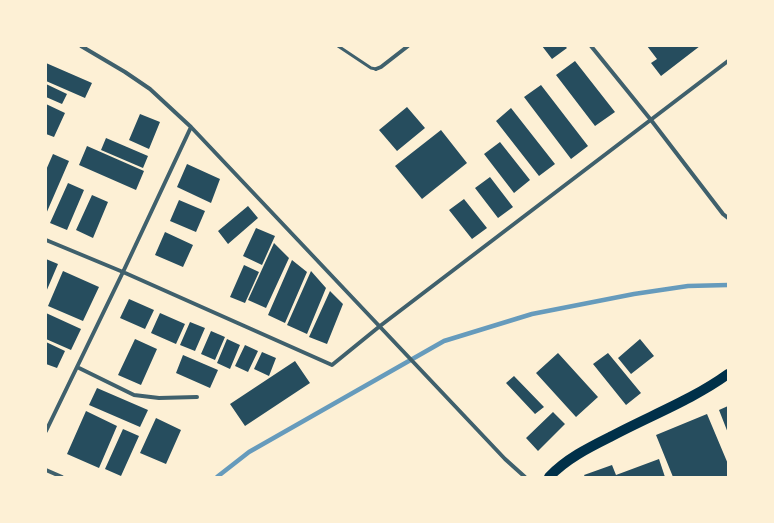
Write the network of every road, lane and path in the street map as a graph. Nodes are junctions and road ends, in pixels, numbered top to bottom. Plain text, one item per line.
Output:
1 (81, 46) edge
2 (338, 46) edge
3 (408, 46) edge
4 (591, 46) edge
5 (728, 61) edge
6 (376, 69) joint
7 (651, 120) junction
8 (191, 127) junction
9 (728, 218) edge
10 (46, 240) edge
11 (123, 272) junction
12 (380, 326) junction
13 (77, 367) junction
14 (728, 374) edge
15 (197, 397) dead end
16 (46, 432) edge
17 (46, 470) edge
18 (62, 477) edge
19 (525, 477) edge
20 (549, 477) edge

1 - 8 street
2 - 6 lane
3 - 6 street
4 - 7 street
5 - 7 street
7 - 9 street
7 - 12 street
8 - 11 street
8 - 12 street
10 - 11 street
11 - 12 street
11 - 13 street
12 - 19 street
13 - 15 street
13 - 16 street
14 - 20 main road
17 - 18 street

